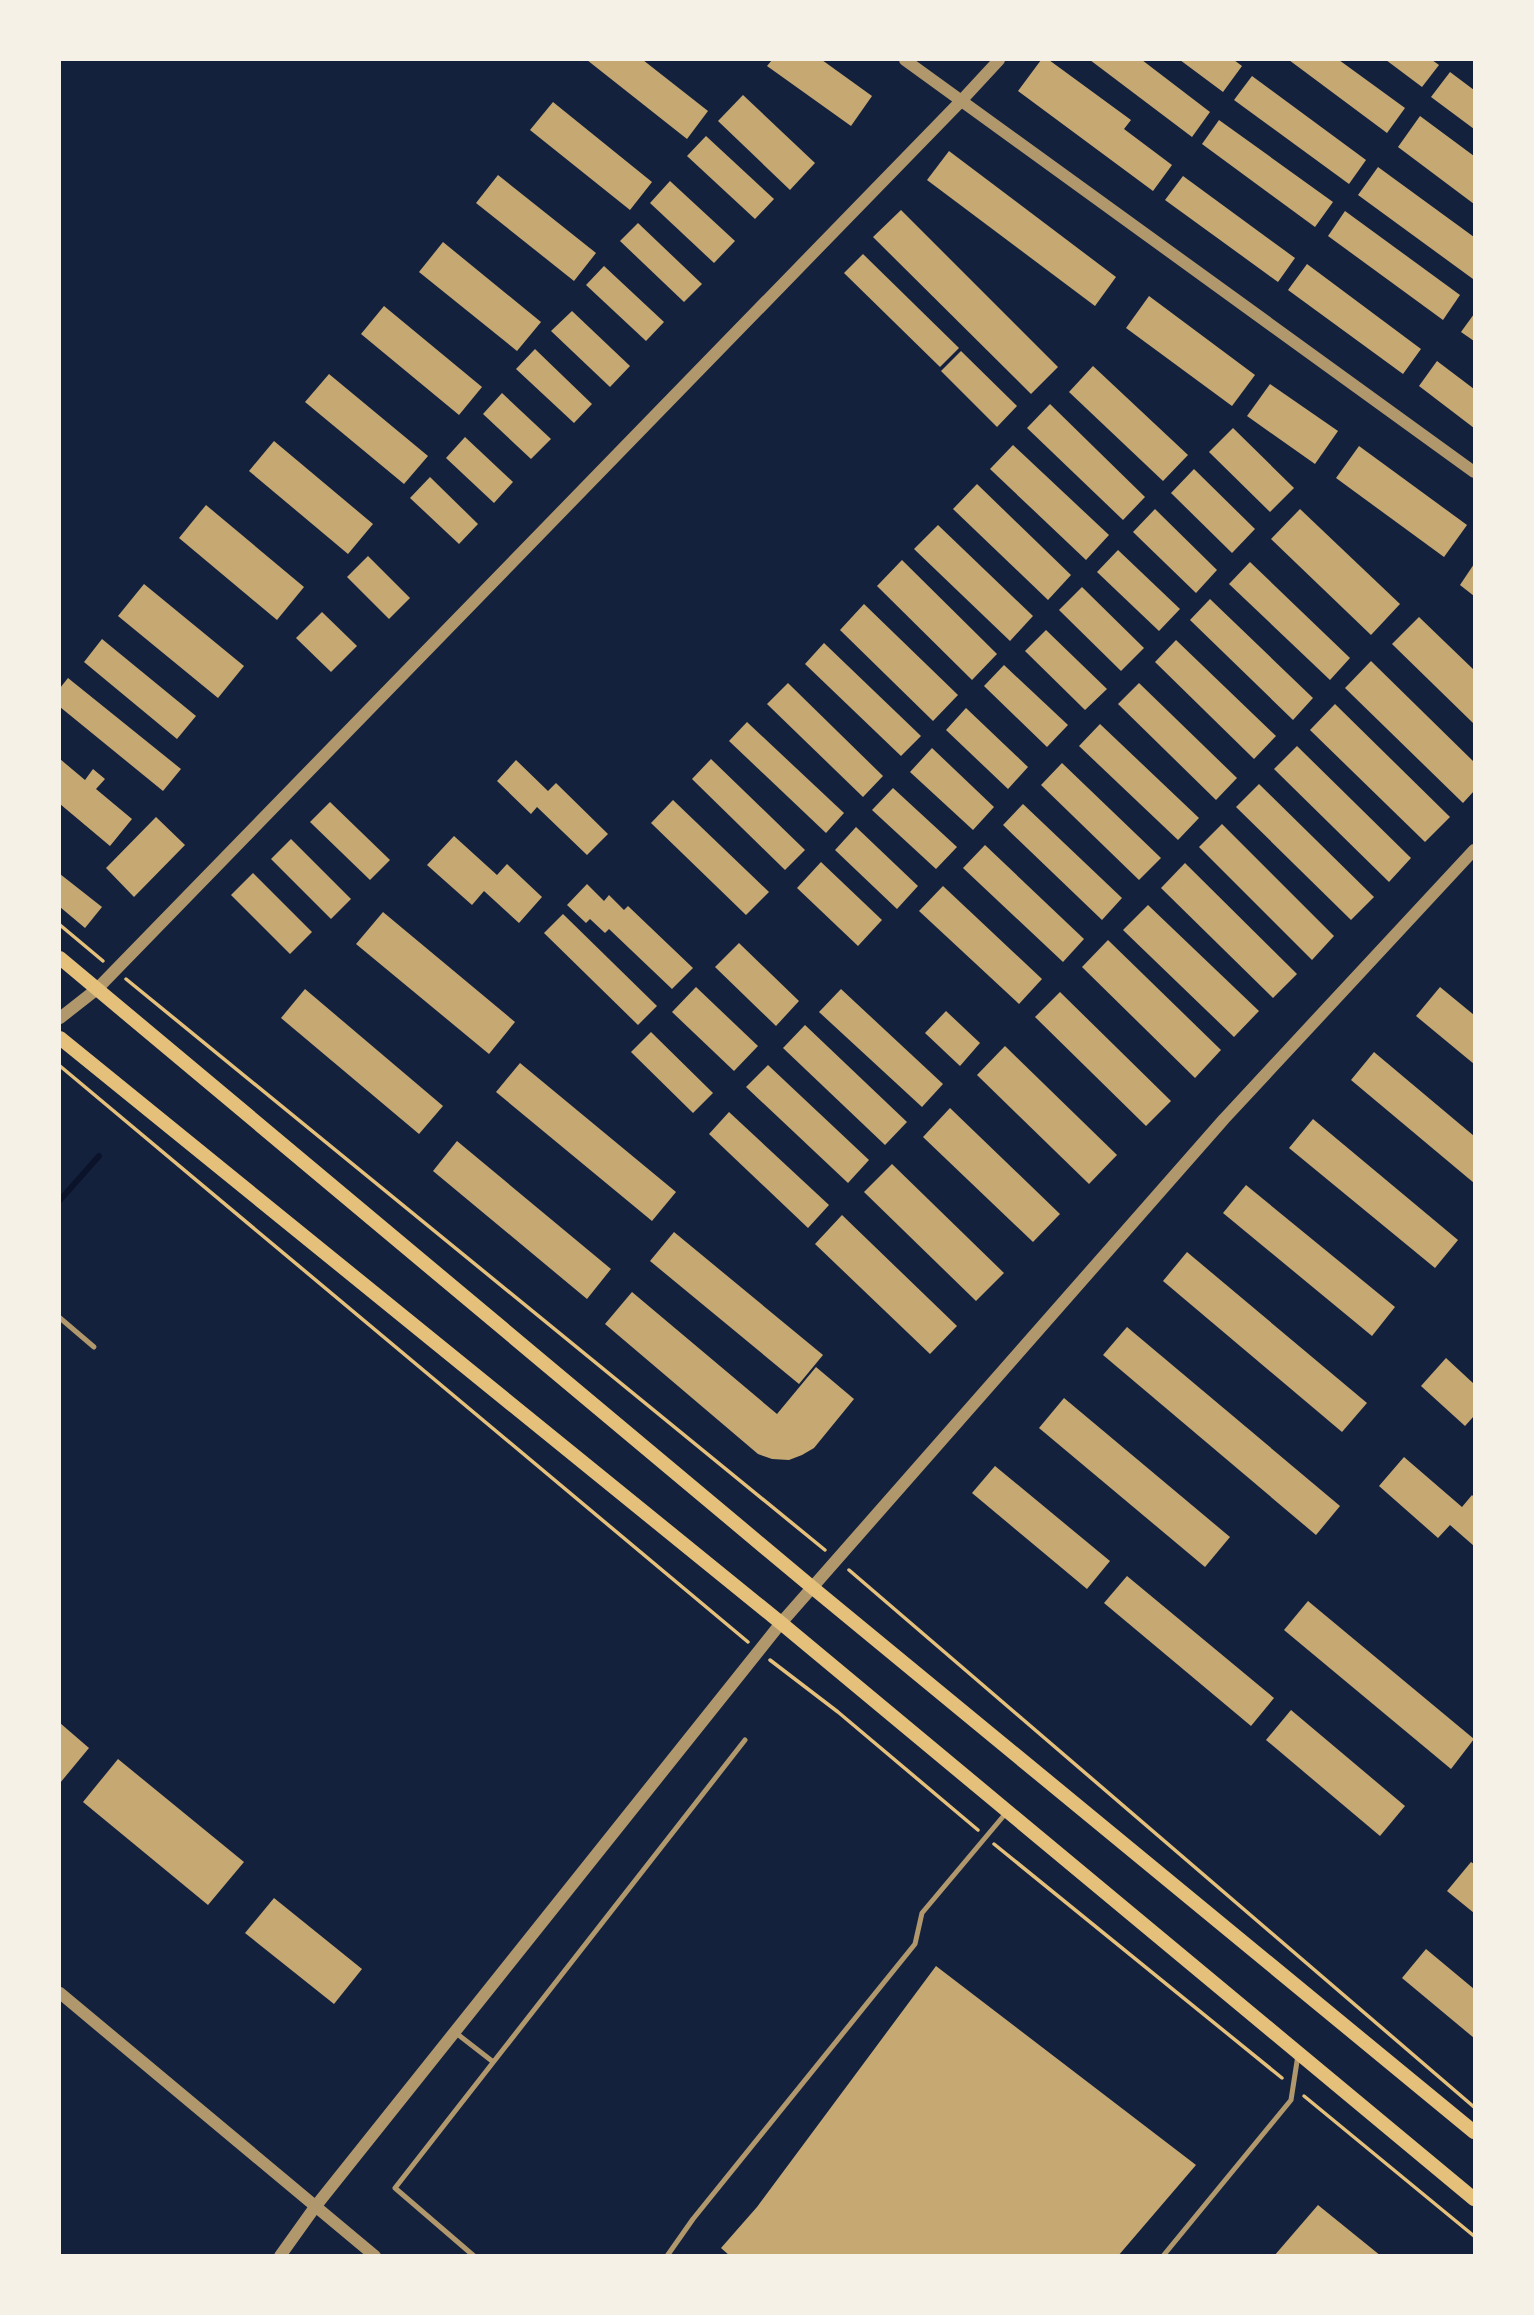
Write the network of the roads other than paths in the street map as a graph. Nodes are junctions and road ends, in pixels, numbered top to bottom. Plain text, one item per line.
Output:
1 (905, 60) edge
2 (999, 60) edge
3 (961, 101) junction
4 (1475, 472) edge
5 (1475, 850) edge
6 (60, 958) edge
7 (97, 989) junction
8 (60, 1018) edge
9 (60, 1038) edge
10 (60, 1318) edge
11 (94, 1347) dead end
12 (813, 1588) junction
13 (781, 1623) junction
14 (745, 1740) dead end
15 (1007, 1811) junction
16 (60, 1993) edge
17 (455, 2032) junction
18 (1298, 2052) junction
19 (492, 2061) junction
20 (1475, 2132) edge
21 (1475, 2199) edge
22 (315, 2207) junction
23 (281, 2256) edge
24 (375, 2256) edge
25 (474, 2256) edge
26 (667, 2256) edge
27 (1163, 2256) edge

1 - 3 street
2 - 3 street
3 - 4 street
3 - 7 street
5 - 12 street
6 - 7 main road
7 - 8 street
7 - 12 main road
9 - 13 main road
10 - 11 lane
12 - 13 street
12 - 20 main road
13 - 15 main road
13 - 17 street
14 - 19 lane
15 - 18 main road
15 - 26 lane
16 - 22 street
17 - 19 lane
17 - 22 street
18 - 21 main road
18 - 27 lane
19 - 25 lane
22 - 23 street
22 - 24 street

